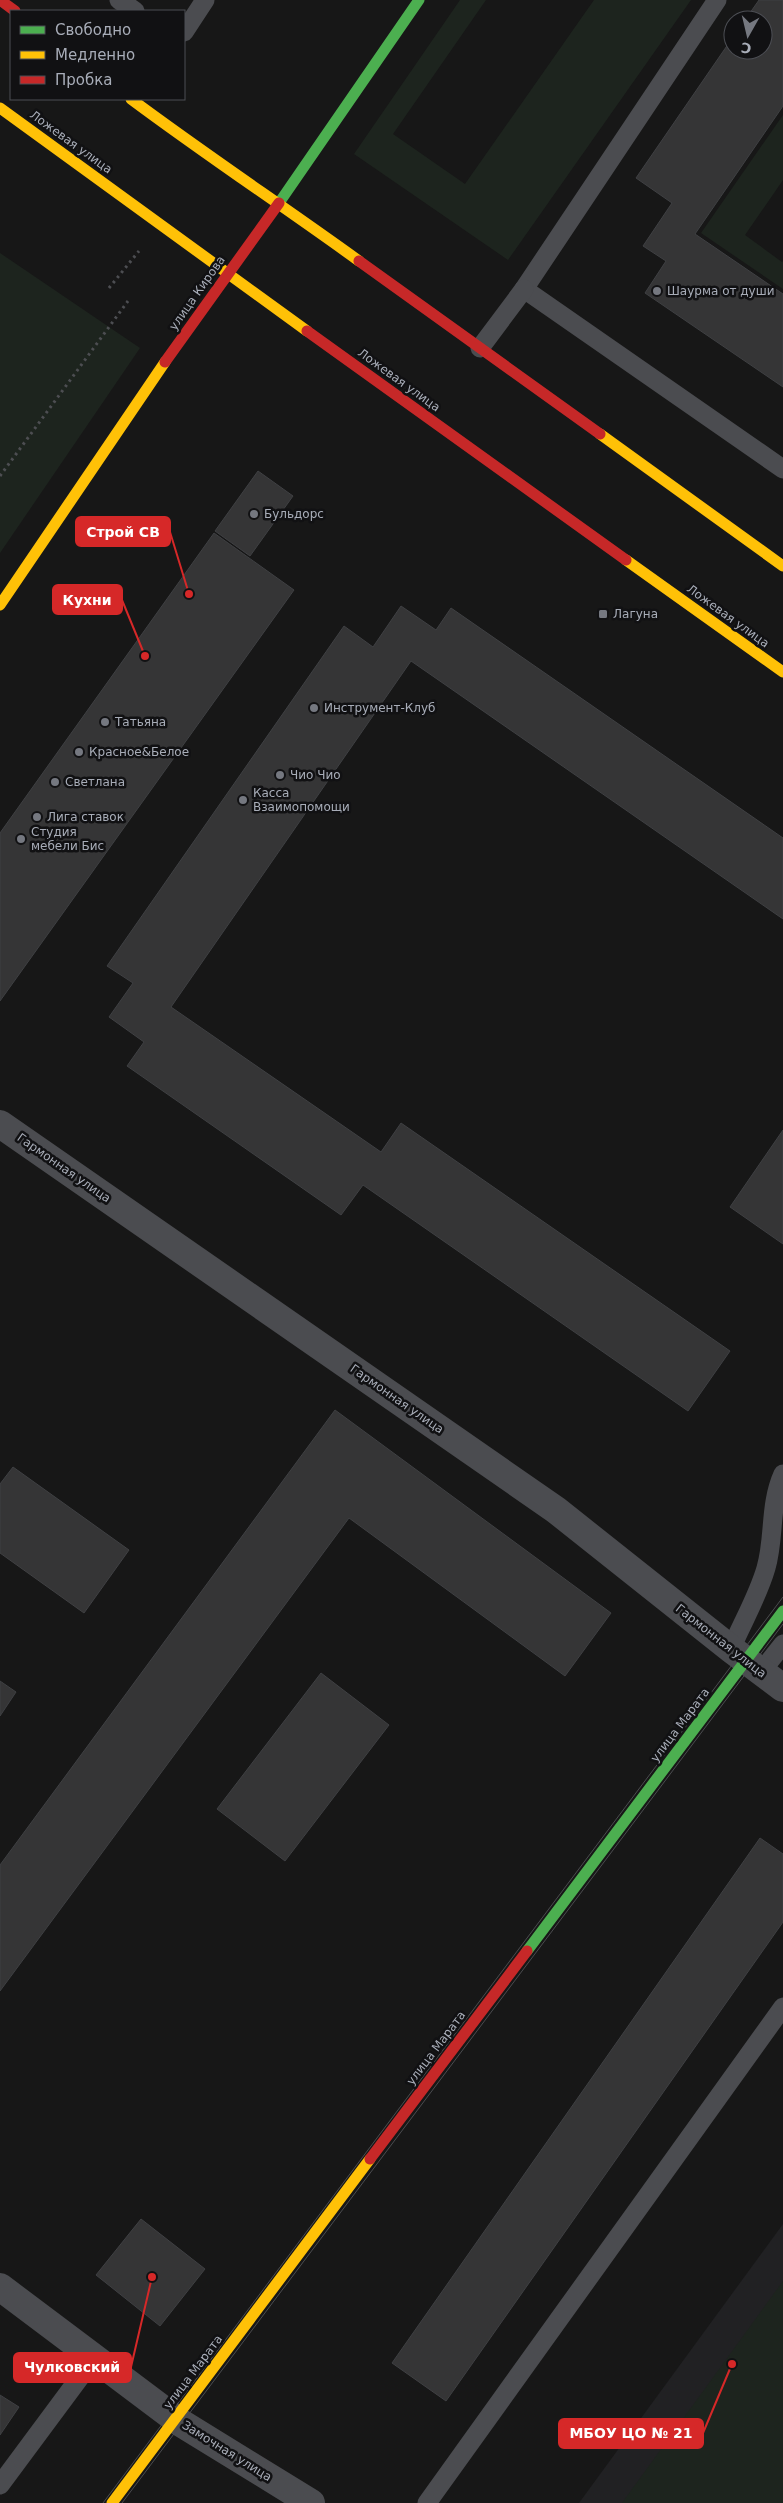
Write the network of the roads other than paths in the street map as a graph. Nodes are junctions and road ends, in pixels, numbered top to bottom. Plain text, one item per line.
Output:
1 (0, 0) edge
2 (119, 0) edge
3 (205, 0) edge
4 (419, 0) edge
5 (716, 0) edge
6 (14, 10) edge
7 (134, 10) edge
8 (185, 30) edge
9 (132, 100) edge
10 (0, 108) edge
11 (279, 203) junction
12 (227, 274) junction
13 (524, 289) junction
14 (480, 348) junction
15 (783, 469) edge
16 (783, 566) edge
17 (0, 605) edge
18 (783, 672) edge
19 (0, 1124) edge
20 (783, 1474) edge
21 (783, 1611) edge
22 (783, 1644) edge
23 (746, 1661) junction
24 (783, 1688) edge
25 (783, 2007) edge
26 (0, 2287) edge
27 (95, 2356) junction
28 (175, 2418) junction
29 (0, 2485) edge
30 (112, 2503) edge
31 (311, 2503) edge
32 (427, 2503) edge

1 - 6 main road
2 - 7 lane
3 - 8 lane
4 - 11 main road, улица Кирова
5 - 13 lane
9 - 11 main road
10 - 12 main road, Ложевая улица
11 - 12 main road, улица Кирова
11 - 14 main road
12 - 17 main road, улица Кирова
12 - 18 main road, Ложевая улица
13 - 14 lane
13 - 15 lane
14 - 16 main road
19 - 23 street, Гармонная улица
20 - 23 lane
21 - 23 main road, улица Марата
22 - 23 lane
23 - 24 street, Гармонная улица
23 - 28 main road, улица Марата
25 - 32 lane
26 - 27 street, Замочная улица
27 - 28 street, Замочная улица
27 - 29 lane
28 - 30 main road, улица Марата
28 - 31 street, Замочная улица

